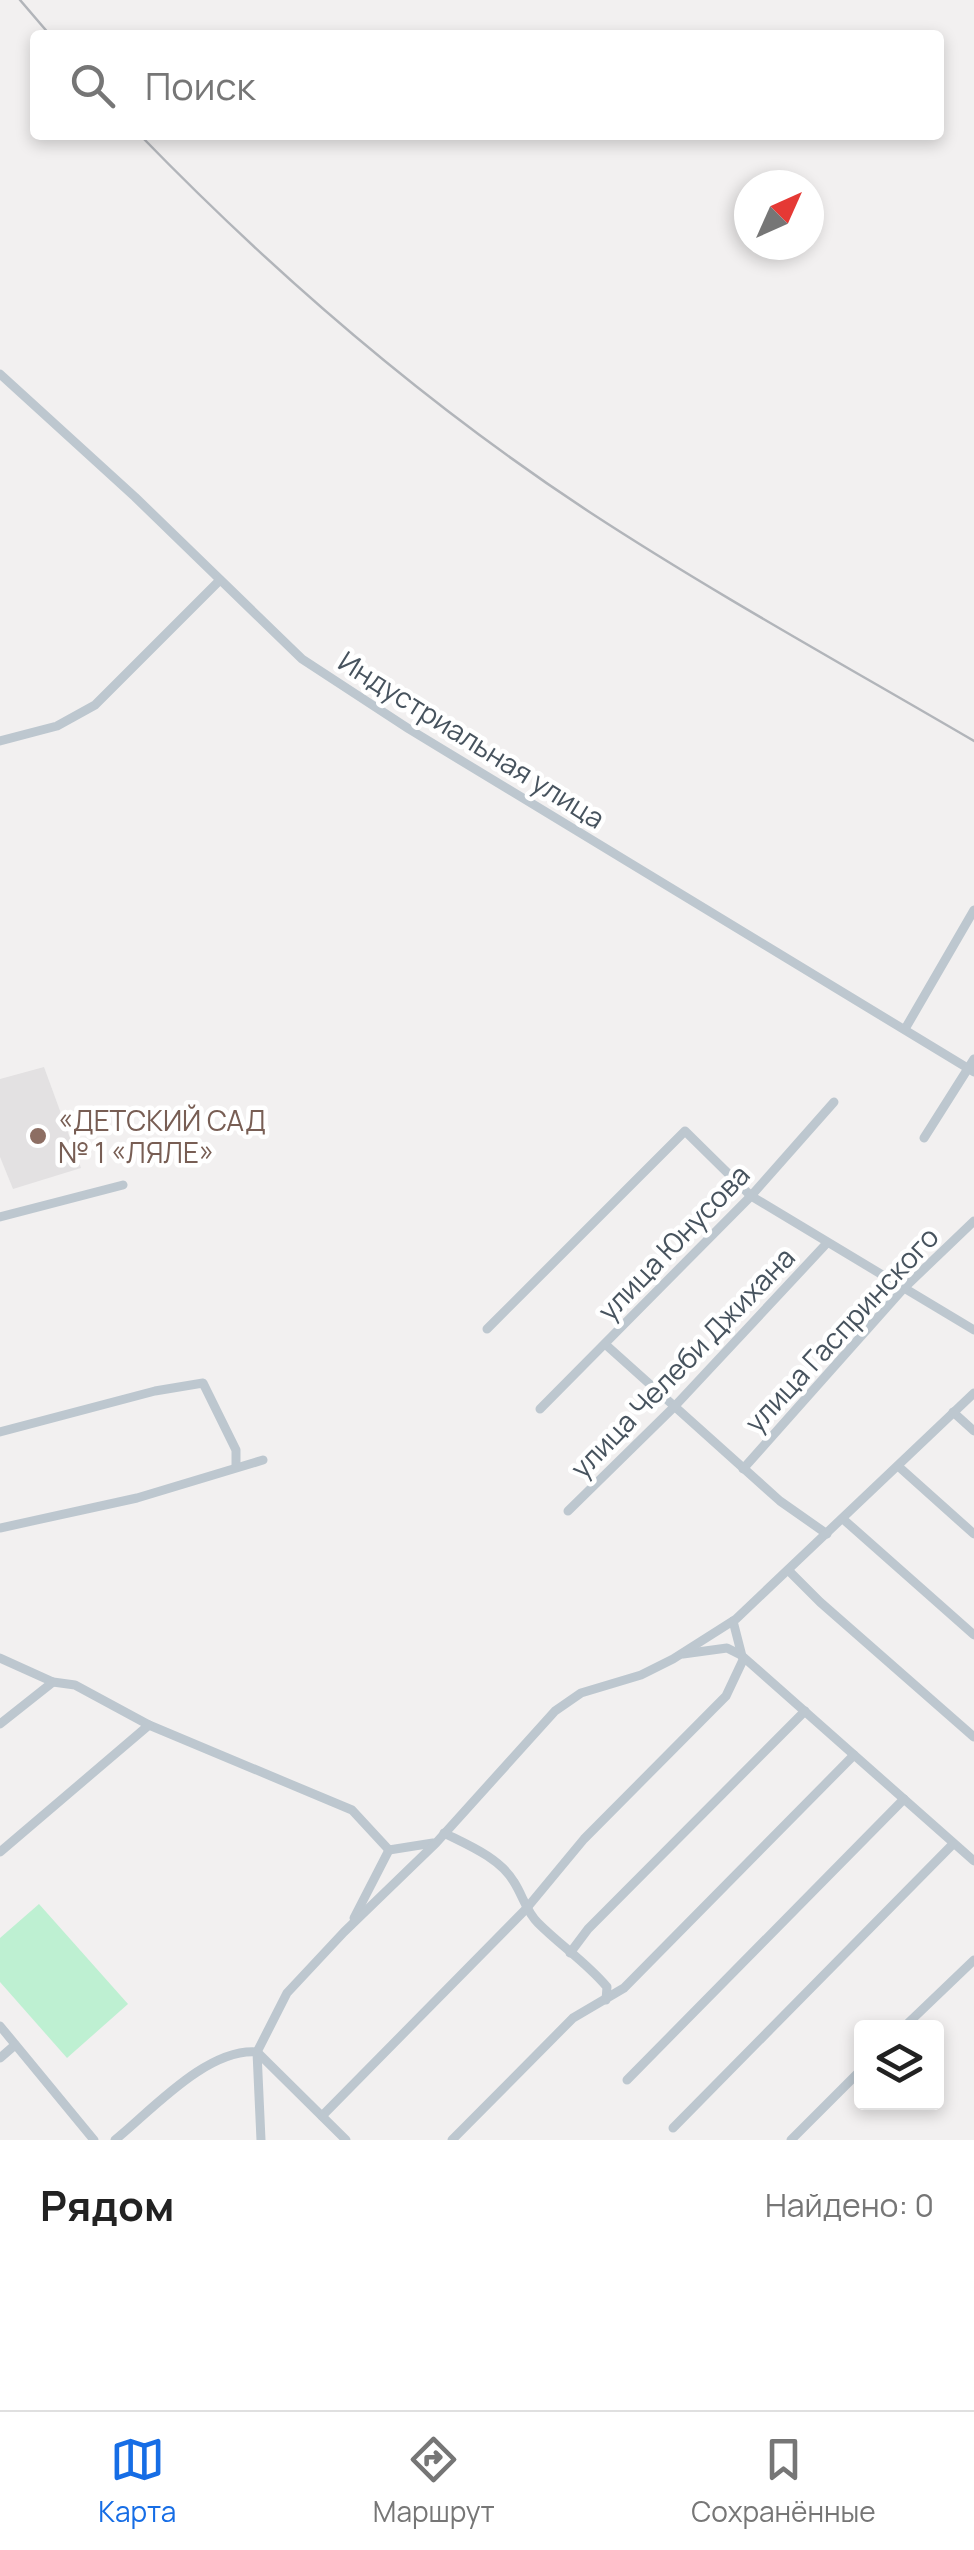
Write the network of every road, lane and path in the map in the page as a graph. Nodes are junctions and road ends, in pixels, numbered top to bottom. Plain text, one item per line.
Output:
1 (0, 374) edge
2 (220, 580) junction
3 (0, 742) edge
4 (974, 912) edge
5 (905, 1029) junction
6 (972, 1066) edge
7 (834, 1102) dead end
8 (924, 1138) dead end
9 (124, 1185) dead end
10 (752, 1196) junction
11 (0, 1217) edge
12 (974, 1221) edge
13 (827, 1244) junction
14 (904, 1289) junction
15 (487, 1329) dead end
16 (974, 1330) edge
17 (605, 1344) junction
18 (974, 1392) edge
19 (674, 1407) junction
20 (540, 1409) dead end
21 (953, 1412) junction
22 (974, 1430) edge
23 (0, 1432) edge
24 (263, 1460) dead end
25 (898, 1466) junction
26 (236, 1468) junction
27 (743, 1469) junction
28 (568, 1511) dead end
29 (843, 1519) junction
30 (0, 1528) edge
31 (826, 1534) junction
32 (974, 1534) edge
33 (789, 1570) junction
34 (733, 1621) junction
35 (974, 1635) edge
36 (679, 1654) junction
37 (742, 1655) junction
38 (0, 1658) edge
39 (53, 1682) junction
40 (805, 1711) junction
41 (0, 1724) edge
42 (148, 1725) junction
43 (974, 1738) edge
44 (854, 1755) junction
45 (904, 1800) junction
46 (444, 1833) junction
47 (436, 1843) junction
48 (953, 1844) junction
49 (389, 1850) junction
50 (0, 1852) edge
51 (974, 1862) edge
52 (526, 1909) junction
53 (344, 1932) junction
54 (570, 1953) junction
55 (974, 1960) edge
56 (606, 2000) junction
57 (911, 2020) edge
58 (0, 2026) edge
59 (15, 2045) junction
60 (256, 2052) junction
61 (0, 2058) edge
62 (854, 2077) edge
63 (627, 2080) dead end
64 (322, 2116) junction
65 (673, 2128) dead end
66 (94, 2140) edge
67 (115, 2140) edge
68 (261, 2140) edge
69 (346, 2140) edge
70 (452, 2140) edge
71 (791, 2140) edge

1 - 2 street, Индустриальная улица
2 - 3 street
2 - 5 street, Индустриальная улица
4 - 5 street
5 - 6 street, Индустриальная улица
6 - 8 street
7 - 10 street, улица Юнусова
9 - 11 street
10 - 13 street
10 - 15 street
10 - 17 street, улица Юнусова
12 - 14 street, улица Гаспринского
13 - 14 street
13 - 19 street, улица Челеби Джихана
14 - 16 street
14 - 27 street, улица Гаспринского
17 - 19 street
17 - 20 street, улица Юнусова
18 - 21 street
19 - 27 street
19 - 28 street, улица Челеби Джихана
21 - 22 street
21 - 25 street
23 - 26 street
24 - 26 street
25 - 29 street
25 - 32 street
26 - 30 street
27 - 31 street
29 - 31 street
29 - 35 street
31 - 33 street
33 - 34 street
33 - 43 street
34 - 36 street
34 - 37 street
36 - 37 street
36 - 46 street
37 - 40 street
37 - 52 street
38 - 39 street
39 - 41 street
39 - 42 street
40 - 44 street
40 - 54 street
42 - 49 street
42 - 50 street
44 - 45 street
44 - 56 street
45 - 48 street
45 - 63 street
46 - 47 street
46 - 52 street
47 - 49 street
47 - 53 street
48 - 51 street
48 - 65 street
49 - 53 street
52 - 54 street
52 - 64 street
53 - 60 street
54 - 56 street
55 - 57 street
56 - 70 street
58 - 59 street
59 - 61 street
59 - 66 street
60 - 64 street
60 - 67 street
60 - 68 street
62 - 71 street
64 - 69 street

